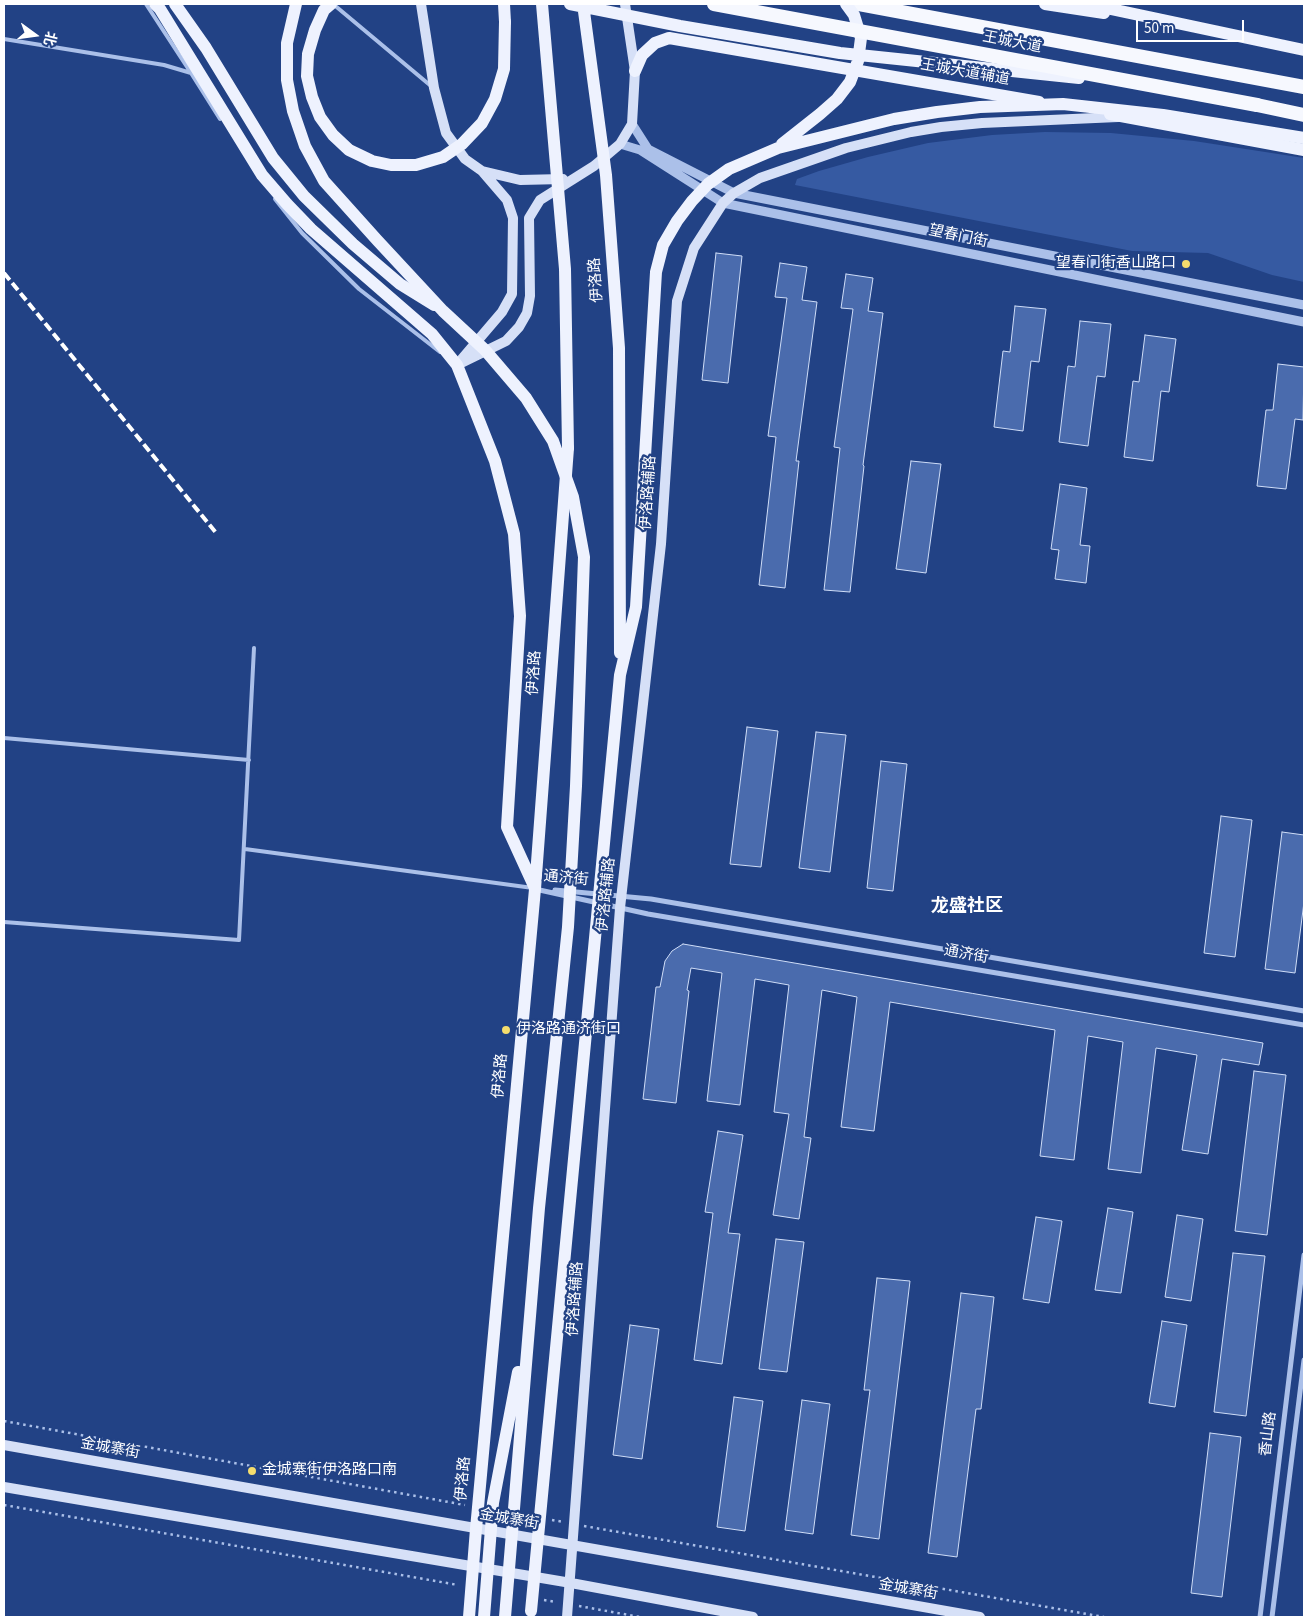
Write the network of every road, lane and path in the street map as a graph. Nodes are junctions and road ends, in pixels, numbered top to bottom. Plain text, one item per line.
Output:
1 (146, 4) edge
2 (155, 4) edge
3 (175, 4) edge
4 (296, 4) edge
5 (332, 4) edge
6 (421, 4) edge
7 (504, 4) edge
8 (542, 4) edge
9 (570, 4) edge
10 (583, 4) edge
11 (625, 4) edge
12 (714, 4) edge
13 (846, 4) edge
14 (859, 4) edge
15 (1045, 4) edge
16 (1088, 4) edge
17 (4, 39) edge
18 (1304, 45) edge
19 (1304, 50) edge
20 (636, 70) junction
21 (191, 73) junction
22 (1137, 84) junction
23 (1304, 87) edge
24 (434, 88) junction
25 (1304, 115) edge
26 (1122, 116) junction
27 (222, 121) dead end
28 (632, 124) junction
29 (1304, 138) edge
30 (620, 144) junction
31 (778, 148) junction
32 (1304, 150) edge
33 (242, 153) dead end
34 (482, 171) junction
35 (571, 179) junction
36 (268, 191) dead end
37 (734, 193) junction
38 (274, 198) dead end
39 (723, 203) junction
40 (1304, 305) edge
41 (443, 311) junction
42 (1304, 322) edge
43 (457, 365) junction
44 (254, 648) dead end
45 (620, 675) junction
46 (4, 738) edge
47 (249, 760) junction
48 (245, 849) junction
49 (535, 889) junction
50 (622, 896) junction
51 (620, 908) junction
52 (4, 922) edge
53 (1304, 1011) edge
54 (1304, 1024) edge
55 (1304, 1255) edge
56 (531, 1308) junction
57 (1304, 1360) edge
58 (4, 1445) edge
59 (4, 1486) edge
60 (4, 1506) edge
61 (476, 1529) junction
62 (572, 1546) junction
63 (474, 1567) junction
64 (571, 1583) junction
65 (472, 1588) junction
66 (540, 1600) dead end
67 (569, 1605) junction
68 (531, 1614) edge
69 (469, 1617) edge
70 (484, 1617) edge
71 (505, 1617) edge
72 (568, 1617) edge
73 (640, 1617) edge
74 (753, 1617) edge
75 (980, 1617) edge
76 (1260, 1617) edge
77 (1272, 1617) edge

1 - 21 lane
2 - 43 main road
3 - 41 main road, bridge
4 - 41 main road, bridge
5 - 7 main road, bridge
5 - 24 lane
6 - 24 main road
8 - 49 main road, 伊洛路, bridge
9 - 22 main road, bridge
10 - 45 main road, 伊洛路, bridge
11 - 20 main road
12 - 22 highway, 王城大道, bridge
13 - 31 main road, bridge
14 - 23 highway, 王城大道
15 - 18 main road
16 - 19 main road, bridge
17 - 21 lane
20 - 26 main road, 王城大道辅道
20 - 28 main road
21 - 27 lane
22 - 25 highway, 王城大道, bridge
24 - 34 main road
26 - 32 main road, 王城大道辅道
26 - 37 main road, 伊洛路辅路
28 - 30 main road
28 - 37 street, 望春门街
29 - 31 main road, bridge
30 - 35 main road
30 - 39 street, 望春门街
31 - 45 main road, bridge
33 - 36 lane
34 - 35 main road
34 - 43 main road
35 - 43 main road
37 - 39 main road, 伊洛路辅路
37 - 40 street, 望春门街
38 - 43 lane
39 - 42 street, 望春门街
39 - 50 main road, 伊洛路辅路
41 - 56 main road, bridge
43 - 49 main road
44 - 47 lane
45 - 68 main road, bridge
46 - 47 lane
47 - 48 lane
48 - 49 lane
48 - 52 lane
49 - 50 street, 通济街
49 - 51 street, 通济街
49 - 61 main road, 伊洛路
50 - 51 main road, 伊洛路辅路
50 - 53 street, 通济街
51 - 54 street, 通济街
51 - 62 main road, 伊洛路辅路
55 - 76 street, 香山路
56 - 70 main road, bridge
56 - 71 main road, bridge
57 - 77 street, 香山路
58 - 61 main road, 金城寨街
59 - 63 main road
60 - 65 path
61 - 62 main road, 金城寨街
61 - 63 main road, 伊洛路
62 - 64 main road, 伊洛路辅路
62 - 75 main road, 金城寨街
63 - 64 main road
63 - 65 main road, 伊洛路
64 - 67 main road, 伊洛路辅路
64 - 74 main road
65 - 69 main road, 伊洛路
66 - 67 path
67 - 72 main road, 伊洛路辅路
67 - 73 path

